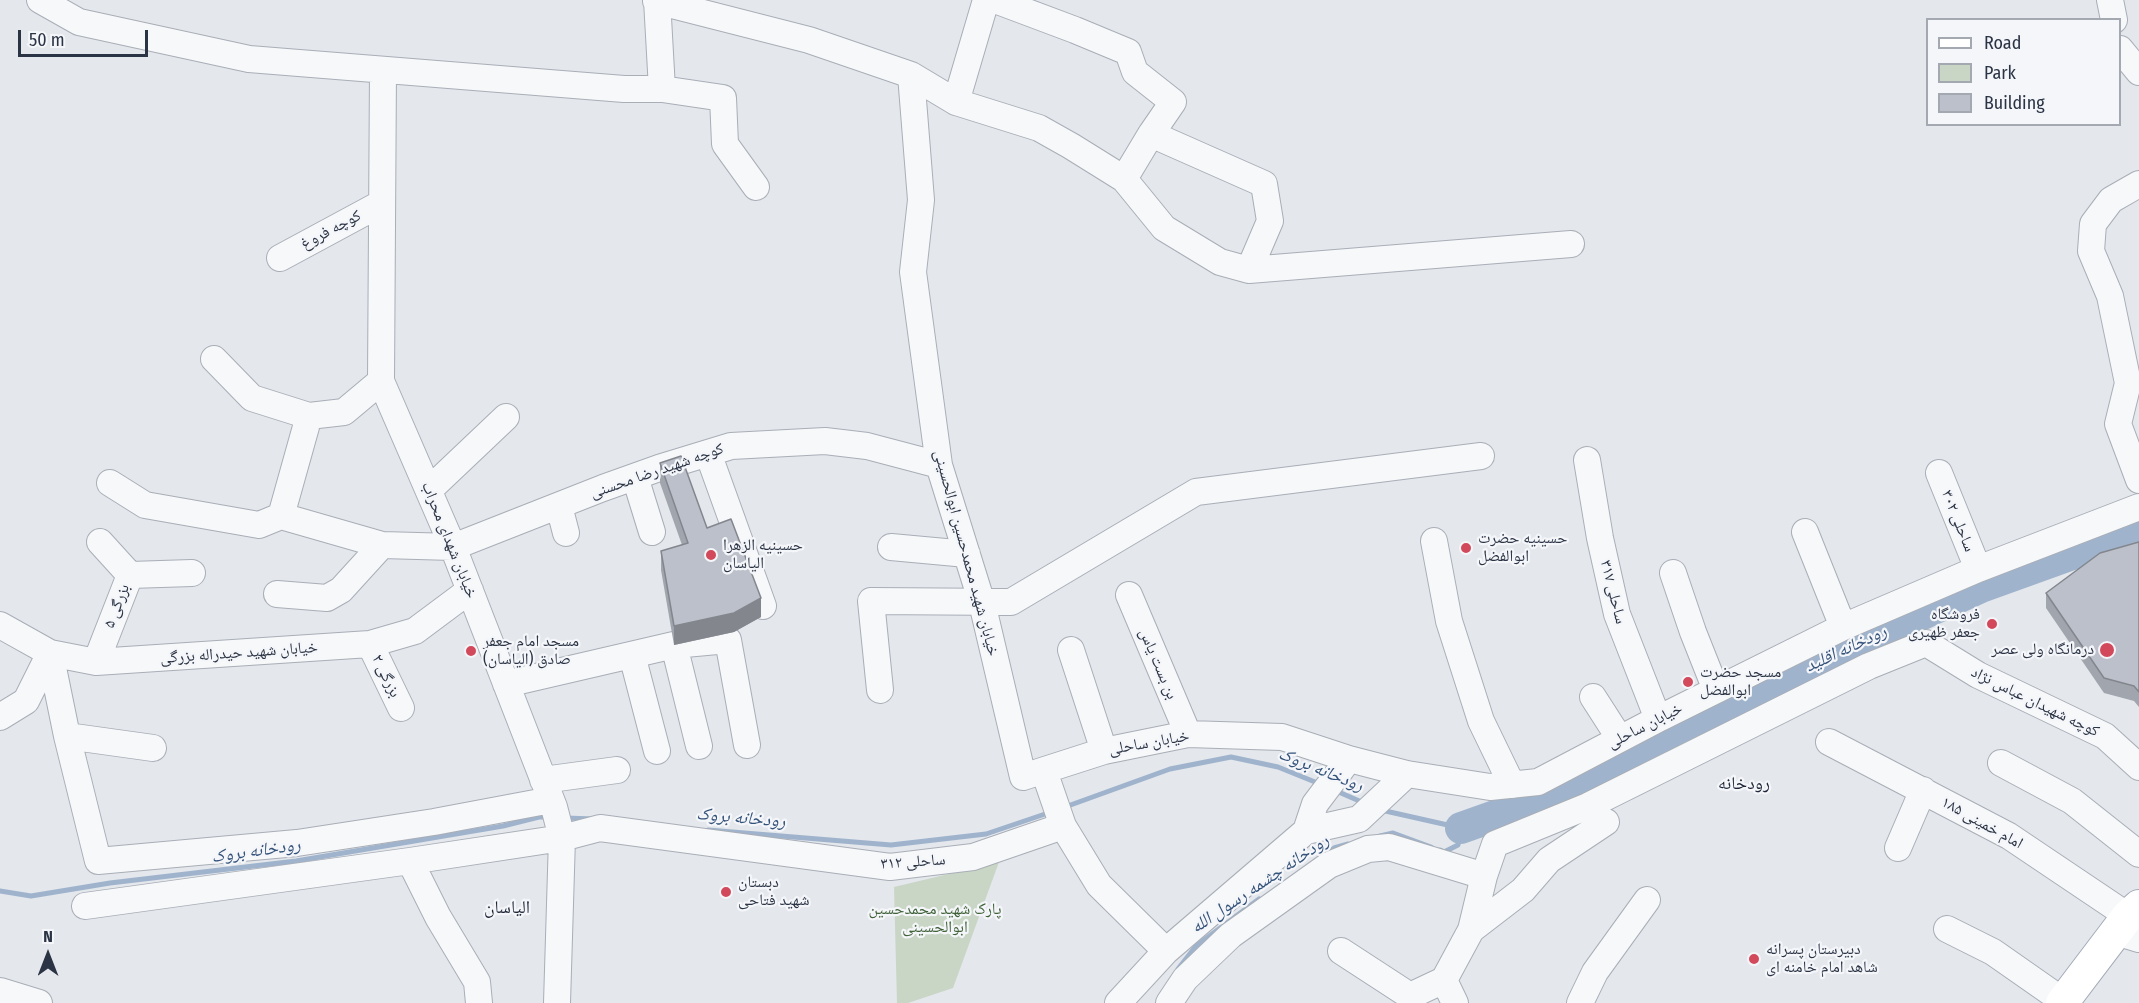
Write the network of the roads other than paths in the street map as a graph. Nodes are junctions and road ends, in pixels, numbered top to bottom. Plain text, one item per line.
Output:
1 (40, 0) edge
2 (657, 0) edge
3 (986, 0) edge
4 (995, 0) edge
5 (2110, 0) edge
6 (2114, 18) edge
7 (2121, 51) edge
8 (383, 70) junction
9 (2139, 72) edge
10 (911, 75) junction
11 (662, 89) junction
12 (956, 102) junction
13 (1151, 134) junction
14 (1124, 179) junction
15 (2139, 184) edge
16 (756, 187) dead end
17 (382, 203) junction
18 (1571, 244) dead end
19 (280, 258) dead end
20 (1249, 270) junction
21 (214, 359) dead end
22 (381, 381) junction
23 (309, 416) junction
24 (506, 417) dead end
25 (708, 453) junction
26 (1481, 456) dead end
27 (1587, 460) dead end
28 (939, 465) junction
29 (1939, 473) dead end
30 (634, 477) junction
31 (2139, 480) edge
32 (110, 483) dead end
33 (429, 490) junction
34 (559, 506) junction
35 (2139, 507) edge
36 (281, 516) junction
37 (652, 532) dead end
38 (1805, 532) dead end
39 (566, 533) dead end
40 (1434, 541) dead end
41 (100, 542) dead end
42 (382, 545) junction
43 (453, 547) junction
44 (891, 547) dead end
45 (968, 554) junction
46 (1977, 569) junction
47 (192, 573) dead end
48 (1672, 573) dead end
49 (130, 574) junction
50 (470, 590) junction
51 (277, 594) dead end
52 (1129, 594) dead end
53 (982, 603) junction
54 (763, 606) edge
55 (0, 625) edge
56 (1843, 627) junction
57 (1926, 643) joint
58 (370, 644) junction
59 (674, 645) junction
60 (1071, 650) dead end
61 (50, 653) junction
62 (632, 655) junction
63 (96, 662) junction
64 (506, 684) junction
65 (880, 690) dead end
66 (1716, 690) junction
67 (1593, 697) dead end
68 (401, 708) dead end
69 (0, 717) edge
70 (1658, 719) junction
71 (1188, 735) junction
72 (68, 736) junction
73 (1620, 739) junction
74 (1829, 742) dead end
75 (747, 745) dead end
76 (699, 746) dead end
77 (153, 748) dead end
78 (657, 751) dead end
79 (1104, 751) junction
80 (2001, 763) dead end
81 (1344, 766) junction
82 (2139, 767) edge
83 (617, 770) dead end
84 (1033, 774) junction
85 (1407, 774) junction
86 (1512, 785) junction
87 (1923, 790) junction
88 (549, 796) junction
89 (1548, 802) junction
90 (1606, 822) dead end
91 (1062, 826) junction
92 (561, 835) junction
93 (1302, 835) junction
94 (1898, 848) dead end
95 (2139, 854) edge
96 (410, 861) junction
97 (1329, 866) junction
98 (1484, 876) junction
99 (1647, 900) dead end
100 (85, 906) dead end
101 (2131, 923) edge
102 (1222, 924) junction
103 (1947, 929) dead end
104 (1471, 930) junction
105 (1167, 951) junction
106 (1341, 951) dead end
107 (1444, 980) junction
108 (0, 991) edge
109 (561, 1000) edge
110 (1131, 1000) edge
111 (1408, 1000) edge
112 (2062, 1002) edge
113 (39, 1003) edge
114 (479, 1003) edge
115 (1169, 1003) edge
116 (1455, 1003) edge
117 (1580, 1003) edge

1 - 8 street
2 - 10 street
2 - 11 street
3 - 12 street
4 - 13 street
5 - 6 street
7 - 9 street
8 - 11 street
8 - 17 street, خیابان شهدای محراب
10 - 12 street
10 - 28 street, خیابان شهید محمدحسین ابوالحسینی
11 - 16 street
12 - 14 street
13 - 14 street
13 - 20 street
14 - 20 street
15 - 31 street
17 - 19 street, کوچه فروغ
17 - 22 street, خیابان شهدای محراب
18 - 20 street
21 - 23 street
22 - 23 street
22 - 33 street, خیابان شهدای محراب
23 - 36 street
24 - 33 street
25 - 28 street, کوچه شهید رضا محسنی
25 - 30 street, کوچه شهید رضا محسنی
25 - 54 street
26 - 53 street
27 - 70 street, ساحلی ۳۱۷
28 - 45 street, خیابان شهید محمدحسین ابوالحسینی
29 - 46 street, ساحلی ۳۰۲
30 - 34 street, کوچه شهید رضا محسنی
30 - 37 street
32 - 36 street
33 - 43 street, خیابان شهدای محراب
34 - 39 street
34 - 43 street, کوچه شهید رضا محسنی
35 - 46 street, خیابان ساحلی
36 - 42 street
38 - 56 street
40 - 86 street
41 - 49 street
42 - 43 street
42 - 51 street
43 - 50 street, خیابان شهدای محراب
44 - 45 street
45 - 53 street, خیابان شهید محمدحسین ابوالحسینی
46 - 56 street, خیابان ساحلی
47 - 49 street, بزرگی ۵
48 - 66 street
49 - 63 street, بزرگی ۵
50 - 58 street, خیابان شهید حیدراله بزرگی
50 - 64 street, خیابان شهدای محراب
52 - 71 street, بن بست یاس
53 - 65 street
53 - 84 street, خیابان شهید محمدحسین ابوالحسینی
55 - 61 street, خیابان شهید حیدراله بزرگی
56 - 66 street, خیابان ساحلی
57 - 82 street, کوچه شهیدان عباس نژاد
57 - 89 street, خیابان ساحلی
58 - 63 street, خیابان شهید حیدراله بزرگی
58 - 68 street, بزرگی ۲
59 - 62 street
59 - 75 street
59 - 76 street
60 - 79 street
61 - 63 street, خیابان شهید حیدراله بزرگی
61 - 69 street
61 - 72 street
62 - 64 street
62 - 78 street
64 - 88 street, خیابان شهدای محراب
66 - 70 street, خیابان ساحلی
67 - 73 street
70 - 73 street, خیابان ساحلی
71 - 79 street, خیابان ساحلی
71 - 81 street, خیابان ساحلی
72 - 77 street
72 - 88 street
73 - 89 street, خیابان ساحلی
74 - 87 street, امام خمینی ۱۸۵
79 - 84 street, خیابان ساحلی
80 - 95 street
81 - 85 street, خیابان ساحلی
81 - 93 street
83 - 88 street
84 - 91 street, خیابان شهید محمدحسین ابوالحسینی
85 - 86 street, خیابان ساحلی
85 - 93 street
86 - 89 street, خیابان ساحلی
87 - 94 street
87 - 101 street, امام خمینی ۱۸۵
88 - 92 street, خیابان شهدای محراب
89 - 98 street, خیابان ساحلی
90 - 104 street
91 - 92 street, ساحلی ۳۱۲
91 - 105 street
92 - 96 street, ساحلی ۳۱۲
92 - 109 street, خیابان شهدای محراب
93 - 97 street
93 - 102 street
96 - 100 street, ساحلی ۳۱۲
96 - 114 street
97 - 98 street
97 - 102 street
98 - 104 street
99 - 117 street
101 - 112 main road
102 - 105 street
102 - 115 street
103 - 112 street
104 - 107 street
105 - 110 street
106 - 111 street
107 - 111 street
107 - 116 street
108 - 113 street

